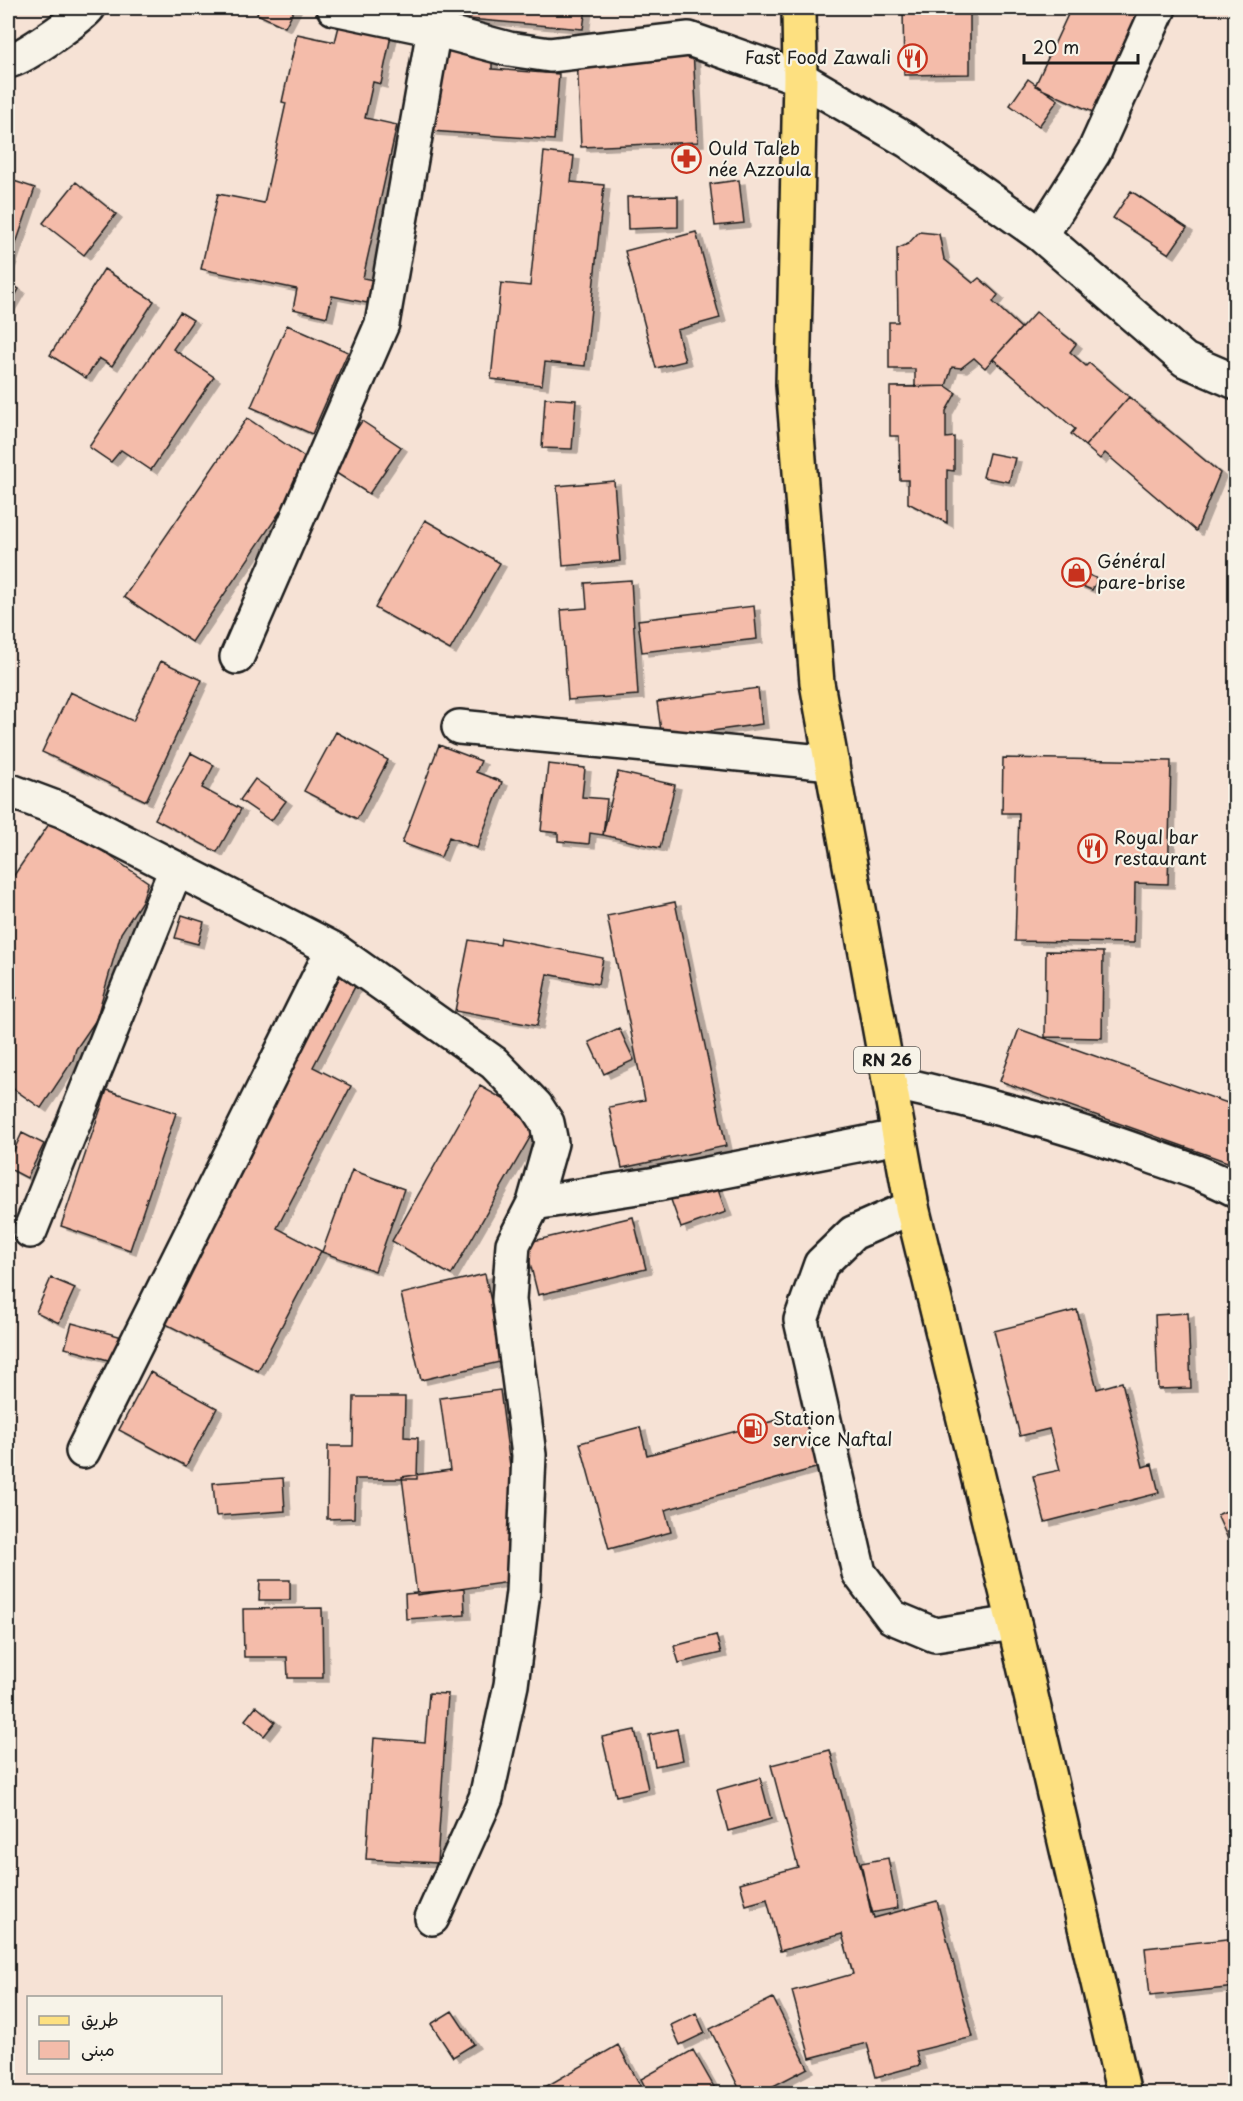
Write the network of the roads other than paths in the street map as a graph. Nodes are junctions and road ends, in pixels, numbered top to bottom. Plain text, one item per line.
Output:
1 (88, 8) edge
2 (334, 8) edge
3 (799, 8) edge
4 (1159, 8) edge
5 (434, 29) junction
6 (8, 61) edge
7 (800, 78) junction
8 (1041, 235) junction
9 (1236, 382) edge
10 (237, 657) dead end
11 (459, 727) dead end
12 (832, 764) junction
13 (8, 790) edge
14 (176, 869) junction
15 (333, 949) junction
16 (891, 1082) junction
17 (898, 1137) junction
18 (1236, 1190) edge
19 (534, 1203) junction
20 (912, 1207) junction
21 (30, 1231) dead end
22 (83, 1451) dead end
23 (1014, 1623) junction
24 (432, 1918) dead end
25 (1124, 2094) edge

1 - 6 street
2 - 5 street
3 - 7 main road, RN 26
4 - 8 street
5 - 7 street
5 - 10 street
7 - 8 street
7 - 12 main road, RN 26
8 - 9 street
11 - 12 street
12 - 16 main road, RN 26
13 - 14 street
14 - 15 street
14 - 21 street
15 - 19 street
15 - 22 street
16 - 17 main road, RN 26
16 - 18 street
17 - 19 street
17 - 20 main road, RN 26
19 - 24 street
20 - 23 main road, RN 26
20 - 23 street
23 - 25 main road, RN 26

